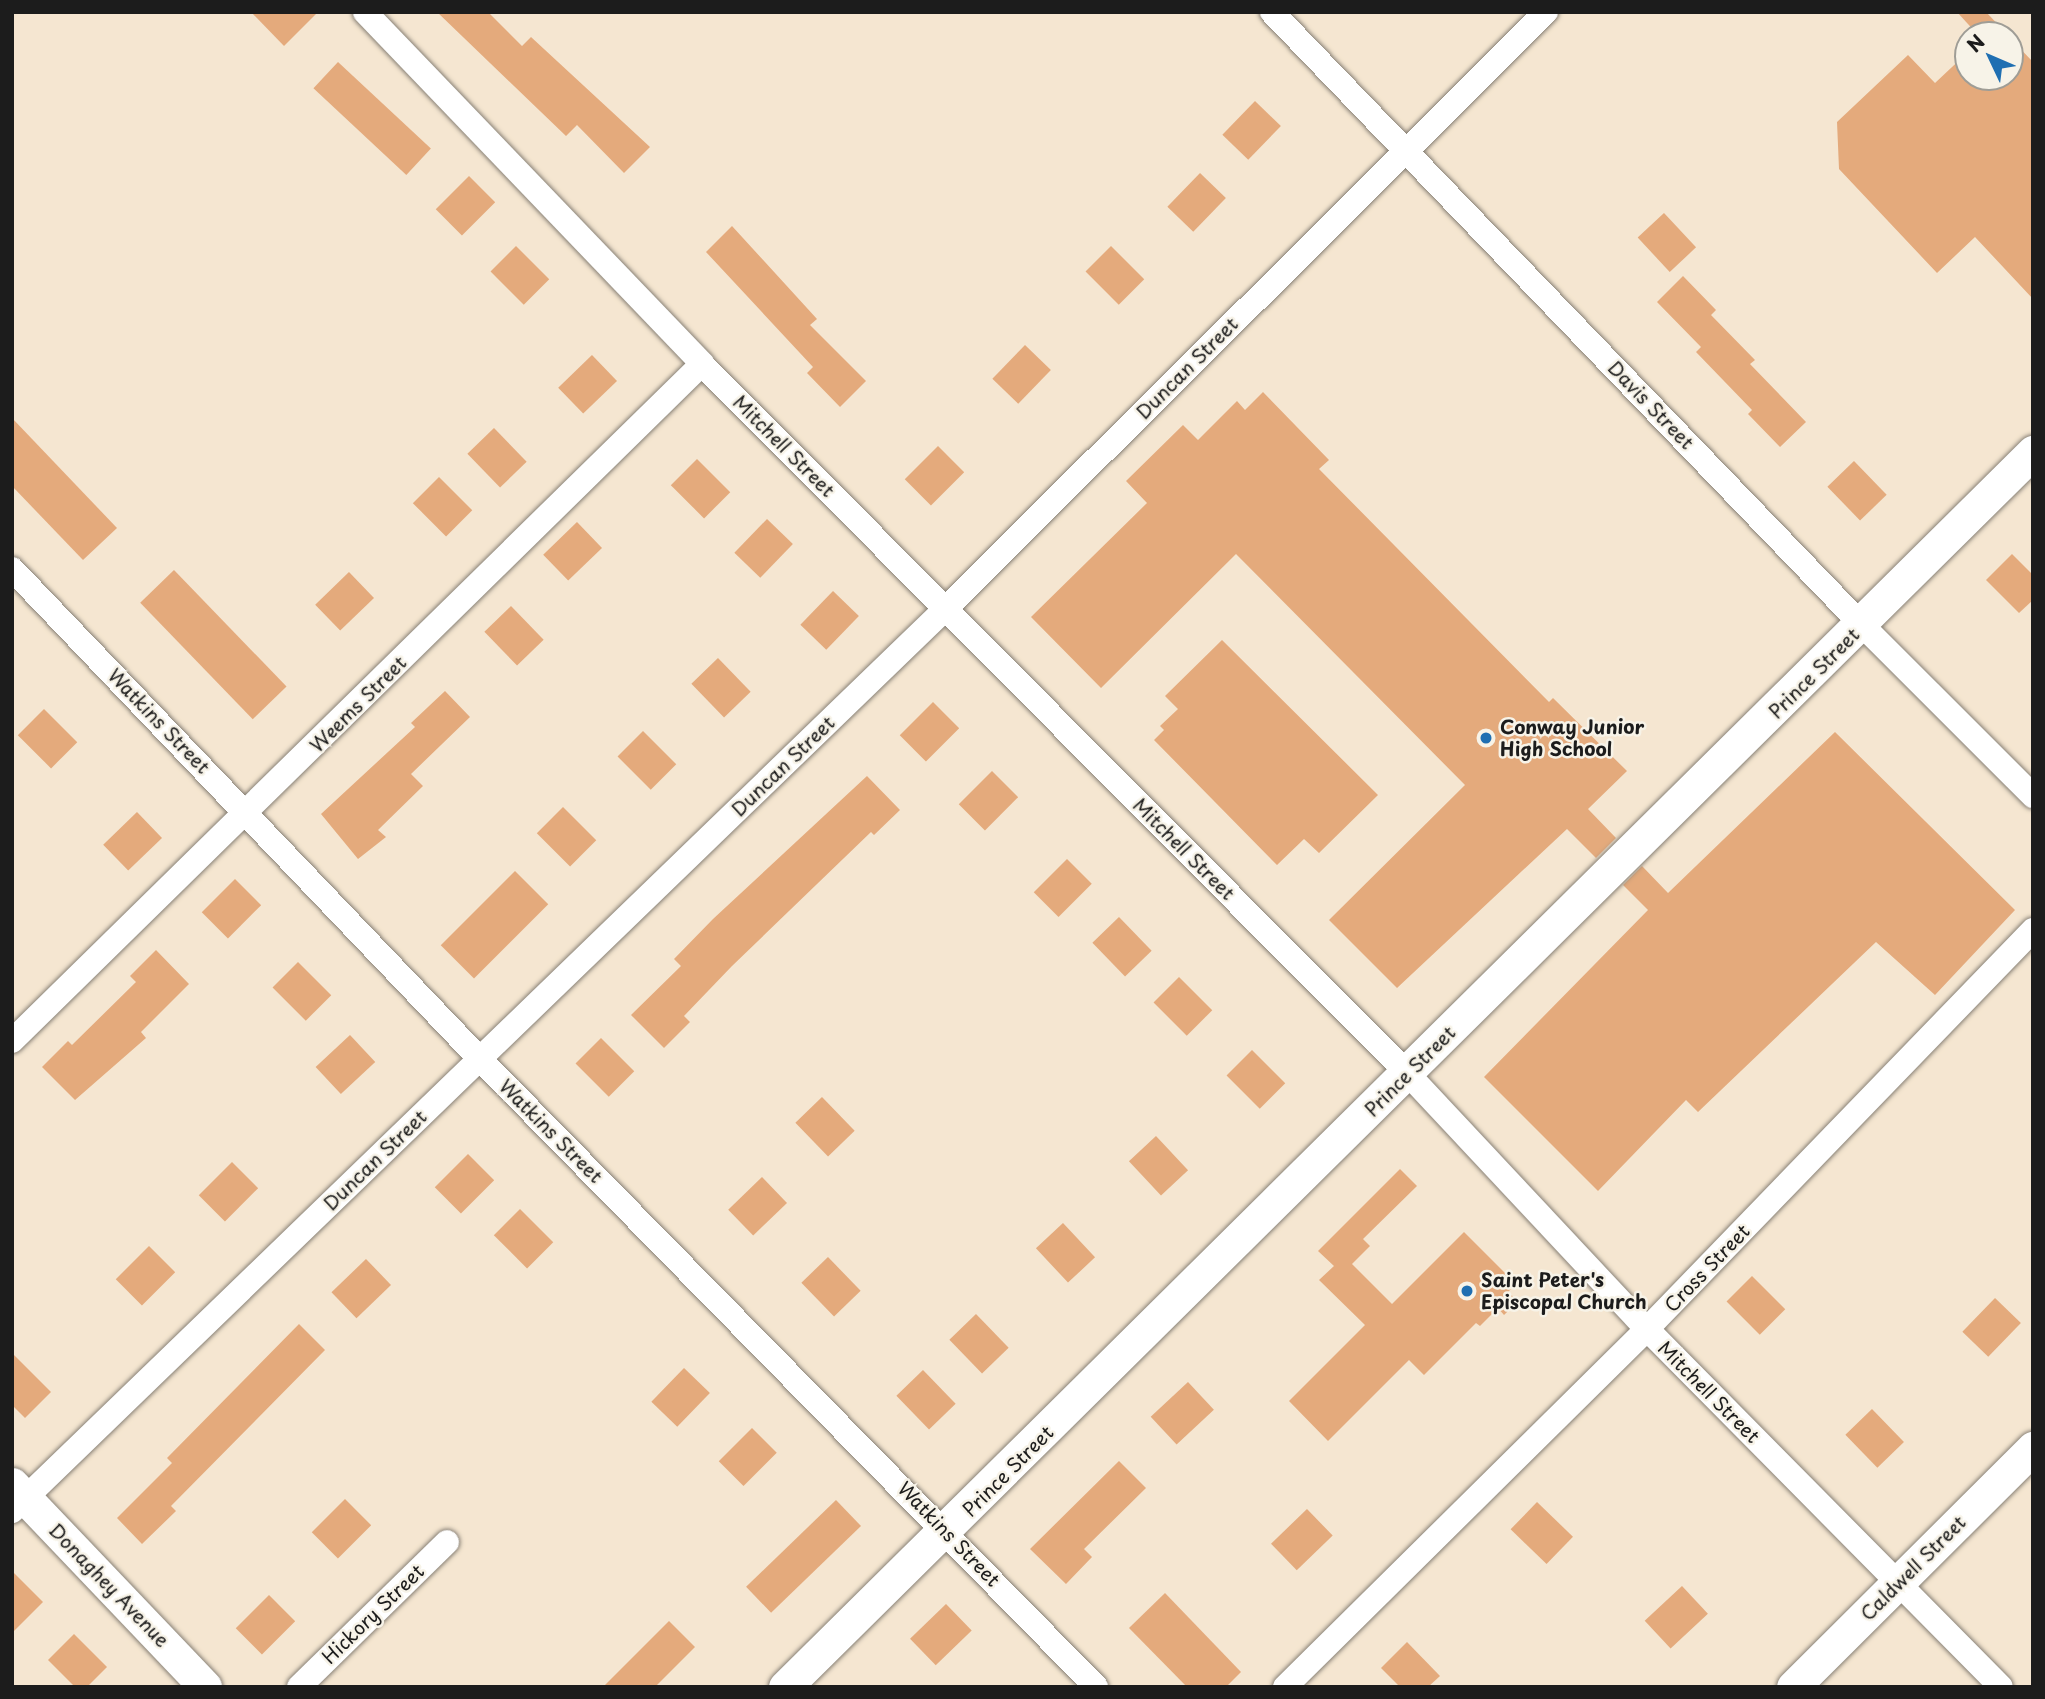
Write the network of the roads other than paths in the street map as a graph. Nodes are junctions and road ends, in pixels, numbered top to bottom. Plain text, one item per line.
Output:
1 (1272, 12) edge
2 (1546, 12) edge
3 (379, 17) edge
4 (1406, 150) junction
5 (702, 364) junction
6 (2033, 453) edge
7 (12, 569) edge
8 (945, 609) junction
9 (1862, 625) junction
10 (2033, 796) edge
11 (248, 813) junction
12 (2033, 930) edge
13 (12, 1041) edge
14 (480, 1059) junction
15 (1408, 1074) junction
16 (1647, 1329) junction
17 (2033, 1448) edge
18 (17, 1498) edge
19 (947, 1531) junction
20 (447, 1542) dead end
21 (1898, 1583) junction
22 (205, 1687) edge
23 (299, 1687) edge
24 (785, 1687) edge
25 (1096, 1687) edge
26 (1285, 1687) edge
27 (1793, 1687) edge
28 (2001, 1687) edge

1 - 4 street, Davis Street
2 - 4 street, Duncan Street
3 - 5 street, Mitchell Street
4 - 8 street, Duncan Street
4 - 9 street, Davis Street
5 - 8 street, Mitchell Street
5 - 11 street, Weems Street
6 - 9 street, Prince Street
7 - 11 street, Watkins Street
8 - 14 street, Duncan Street
8 - 15 street, Mitchell Street
9 - 10 street, Davis Street
9 - 15 street, Prince Street
11 - 13 street, Weems Street
11 - 14 street, Watkins Street
12 - 16 street, Cross Street
14 - 18 street, Duncan Street
14 - 19 street, Watkins Street
15 - 16 street, Mitchell Street
15 - 19 street, Prince Street
16 - 21 street, Mitchell Street
16 - 26 street, Cross Street
17 - 21 street, Caldwell Street
18 - 22 street, Donaghey Avenue
19 - 24 street, Prince Street
19 - 25 street, Watkins Street
20 - 23 street, Hickory Street
21 - 27 street, Caldwell Street
21 - 28 street, Mitchell Street

